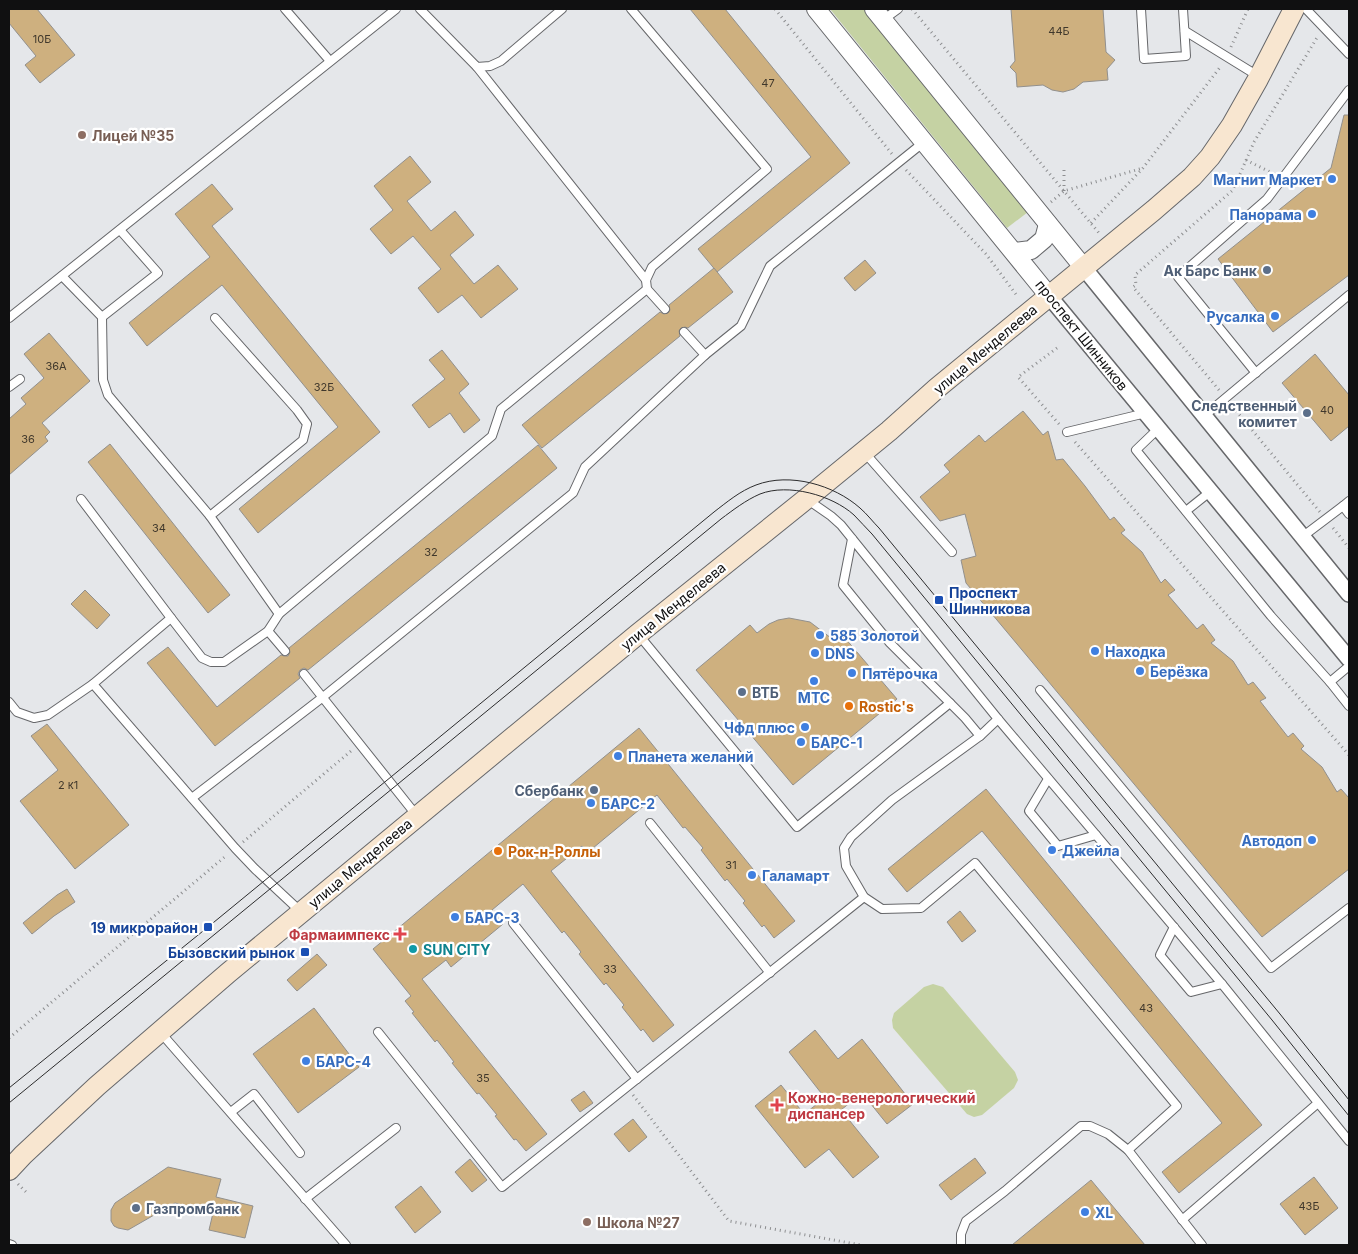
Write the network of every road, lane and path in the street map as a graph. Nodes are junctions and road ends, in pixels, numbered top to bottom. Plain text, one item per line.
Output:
1 (285, 9) edge
2 (396, 9) edge
3 (420, 9) edge
4 (562, 9) edge
5 (631, 9) edge
6 (775, 9) edge
7 (816, 9) edge
8 (898, 9) edge
9 (912, 9) edge
10 (1140, 9) edge
11 (1183, 9) edge
12 (1248, 9) edge
13 (1294, 9) edge
14 (1306, 9) edge
15 (878, 14) edge
16 (1324, 27) junction
17 (1185, 31) junction
18 (1349, 54) edge
19 (1226, 56) junction
20 (330, 61) junction
21 (477, 67) junction
22 (1259, 76) junction
23 (1349, 90) edge
24 (924, 142) junction
25 (899, 162) junction
26 (1144, 168) junction
27 (1064, 169) dead end
28 (1064, 192) junction
29 (1047, 205) dead end
30 (1091, 223) junction
31 (1048, 224) junction
32 (120, 230) junction
33 (1100, 234) dead end
34 (1014, 252) junction
35 (1084, 268) junction
36 (62, 276) junction
37 (646, 280) junction
38 (647, 289) junction
39 (1049, 296) junction
40 (1349, 296) edge
41 (1018, 297) dead end
42 (665, 309) dead end
43 (102, 317) junction
44 (9, 318) edge
45 (215, 318) dead end
46 (684, 332) dead end
47 (1057, 348) dead end
48 (705, 355) junction
49 (1256, 373) junction
50 (20, 379) dead end
51 (9, 387) edge
52 (1226, 398) junction
53 (1146, 413) junction
54 (1204, 416) junction
55 (1159, 428) junction
56 (1066, 432) junction
57 (864, 451) junction
58 (1211, 491) junction
59 (81, 499) dead end
60 (806, 499) junction
61 (1346, 504) edge
62 (1186, 511) junction
63 (1349, 514) edge
64 (210, 516) junction
65 (1326, 520) junction
66 (1302, 537) junction
67 (852, 539) junction
68 (1349, 548) edge
69 (952, 552) dead end
70 (1349, 594) edge
71 (279, 614) junction
72 (170, 618) junction
73 (268, 631) junction
74 (638, 634) junction
75 (285, 651) dead end
76 (1349, 659) edge
77 (1349, 666) edge
78 (304, 674) dead end
79 (1330, 682) junction
80 (93, 684) junction
81 (1040, 690) dead end
82 (323, 697) junction
83 (9, 702) edge
84 (950, 703) junction
85 (1349, 706) edge
86 (998, 719) junction
87 (980, 736) junction
88 (359, 744) junction
89 (1349, 755) edge
90 (1048, 779) junction
91 (192, 798) junction
92 (417, 816) junction
93 (650, 822) dead end
94 (1096, 835) junction
95 (235, 848) junction
96 (864, 897) junction
97 (1349, 908) edge
98 (301, 912) junction
99 (513, 923) dead end
100 (1174, 927) junction
101 (770, 973) junction
102 (1222, 984) junction
103 (159, 1031) junction
104 (378, 1032) dead end
105 (9, 1038) edge
106 (637, 1079) junction
107 (627, 1087) junction
108 (1318, 1103) junction
109 (231, 1112) junction
110 (396, 1128) dead end
111 (1349, 1141) edge
112 (1128, 1150) junction
113 (300, 1153) dead end
114 (9, 1170) edge
115 (306, 1198) junction
116 (1182, 1220) junction
117 (342, 1244) edge
118 (861, 1245) edge
119 (961, 1245) edge
120 (1202, 1245) edge

1 - 20 lane
2 - 20 lane
3 - 21 lane
4 - 21 lane
5 - 37 lane
6 - 25 path
7 - 24 street, проспект Шинников
8 - 15 lane
9 - 28 path
10 - 17 lane
11 - 17 lane
12 - 19 path
13 - 22 main road, улица Менделеева
14 - 16 lane
15 - 31 street
16 - 18 lane
16 - 52 path
17 - 19 lane
19 - 22 lane
19 - 26 path
20 - 32 lane
21 - 37 lane
22 - 35 main road, улица Менделеева
23 - 49 lane
24 - 25 lane
24 - 34 street, проспект Шинников
25 - 41 path
25 - 48 lane
26 - 28 path
26 - 30 path
27 - 28 path
28 - 29 path
28 - 30 path
30 - 33 path
31 - 34 street
31 - 35 street
32 - 36 lane
32 - 43 lane
34 - 39 street, проспект Шинников
35 - 39 main road, улица Менделеева
35 - 54 street
36 - 43 lane
36 - 44 lane
37 - 38 lane
38 - 42 lane
38 - 71 lane
39 - 53 street, проспект Шинников
39 - 57 main road, улица Менделеева
40 - 49 lane
43 - 64 lane
45 - 64 lane
46 - 48 lane
47 - 56 path
48 - 82 lane
49 - 52 lane
50 - 51 lane
52 - 54 lane
52 - 65 path
53 - 55 street, проспект Шинников
53 - 56 lane
54 - 66 street
55 - 58 street, проспект Шинников
55 - 62 lane
56 - 89 path
57 - 60 main road, улица Менделеева
57 - 69 lane
58 - 62 lane
58 - 76 street, проспект Шинников
59 - 72 lane
60 - 67 lane
60 - 74 main road, улица Менделеева
61 - 63 lane
61 - 65 lane
62 - 79 lane
64 - 71 lane
65 - 66 lane
65 - 68 path
66 - 70 street
67 - 84 lane
67 - 86 lane
71 - 73 lane
72 - 73 lane
72 - 80 lane
73 - 75 lane
74 - 84 lane
74 - 92 main road, улица Менделеева
77 - 79 lane
78 - 82 lane
79 - 85 lane
80 - 83 lane
80 - 91 lane
81 - 97 lane
82 - 88 lane
82 - 91 lane
84 - 87 lane
86 - 87 lane
86 - 90 lane
87 - 96 lane
88 - 92 lane
88 - 95 path
90 - 94 lane
90 - 94 lane
91 - 95 lane
92 - 98 main road, улица Менделеева
93 - 101 lane
94 - 100 lane
95 - 98 lane
95 - 105 path
96 - 101 lane
96 - 112 lane
98 - 103 main road, улица Менделеева
99 - 106 lane
100 - 102 lane
100 - 102 lane
101 - 106 lane
102 - 108 lane
103 - 109 lane
103 - 114 main road, улица Менделеева
104 - 107 lane
106 - 107 lane
107 - 118 path
108 - 111 lane
108 - 116 lane
109 - 113 lane
109 - 115 lane
110 - 115 lane
112 - 116 lane
112 - 119 lane
115 - 117 lane
116 - 120 lane

